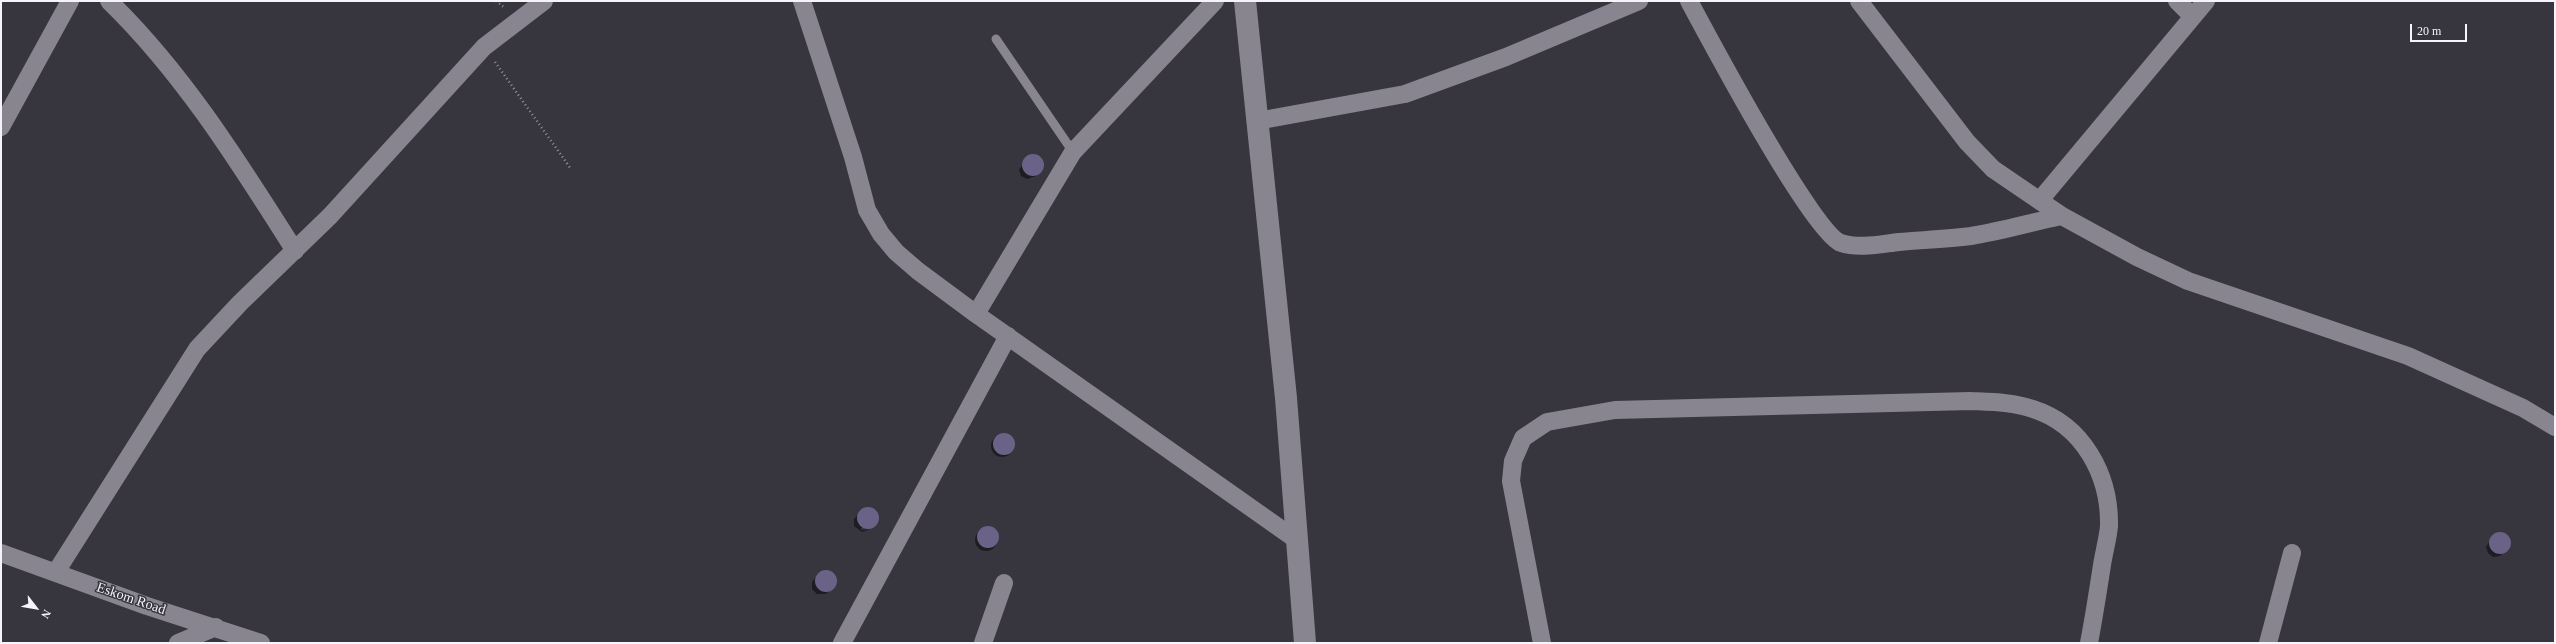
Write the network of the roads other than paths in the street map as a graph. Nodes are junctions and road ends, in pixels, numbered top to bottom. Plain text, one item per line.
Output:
1 (70, 1) edge
2 (109, 1) edge
3 (544, 1) edge
4 (802, 1) edge
5 (1215, 1) edge
6 (1245, 1) edge
7 (1639, 1) edge
8 (1689, 1) edge
9 (1859, 1) edge
10 (2177, 1) edge
11 (2206, 1) edge
12 (2192, 16) junction
13 (996, 39) dead end
14 (1257, 120) junction
15 (1, 127) edge
16 (1074, 152) junction
17 (2040, 200) junction
18 (2062, 216) junction
19 (295, 251) junction
20 (976, 314) junction
21 (1008, 336) junction
22 (2555, 427) edge
23 (1298, 541) junction
24 (1, 553) edge
25 (2292, 553) dead end
26 (56, 572) junction
27 (1004, 583) dead end
28 (216, 627) junction
29 (178, 643) edge
30 (261, 643) edge
31 (842, 643) edge
32 (983, 643) edge
33 (1305, 643) edge
34 (1542, 643) edge
35 (2089, 643) edge
36 (2268, 643) edge

1 - 15 street
2 - 19 street
3 - 19 street
4 - 20 street
5 - 16 street
6 - 14 street
7 - 14 street
8 - 18 street
9 - 17 street
10 - 12 street
11 - 12 street
12 - 17 street
13 - 16 lane
14 - 23 street
16 - 20 street
17 - 18 street
18 - 22 street
19 - 26 street
20 - 21 street
21 - 23 street
21 - 31 street
23 - 33 street
24 - 26 street, Eskom Road
25 - 36 street
26 - 28 street, Eskom Road
27 - 32 street
28 - 29 street
28 - 30 street, Eskom Road
34 - 35 street

